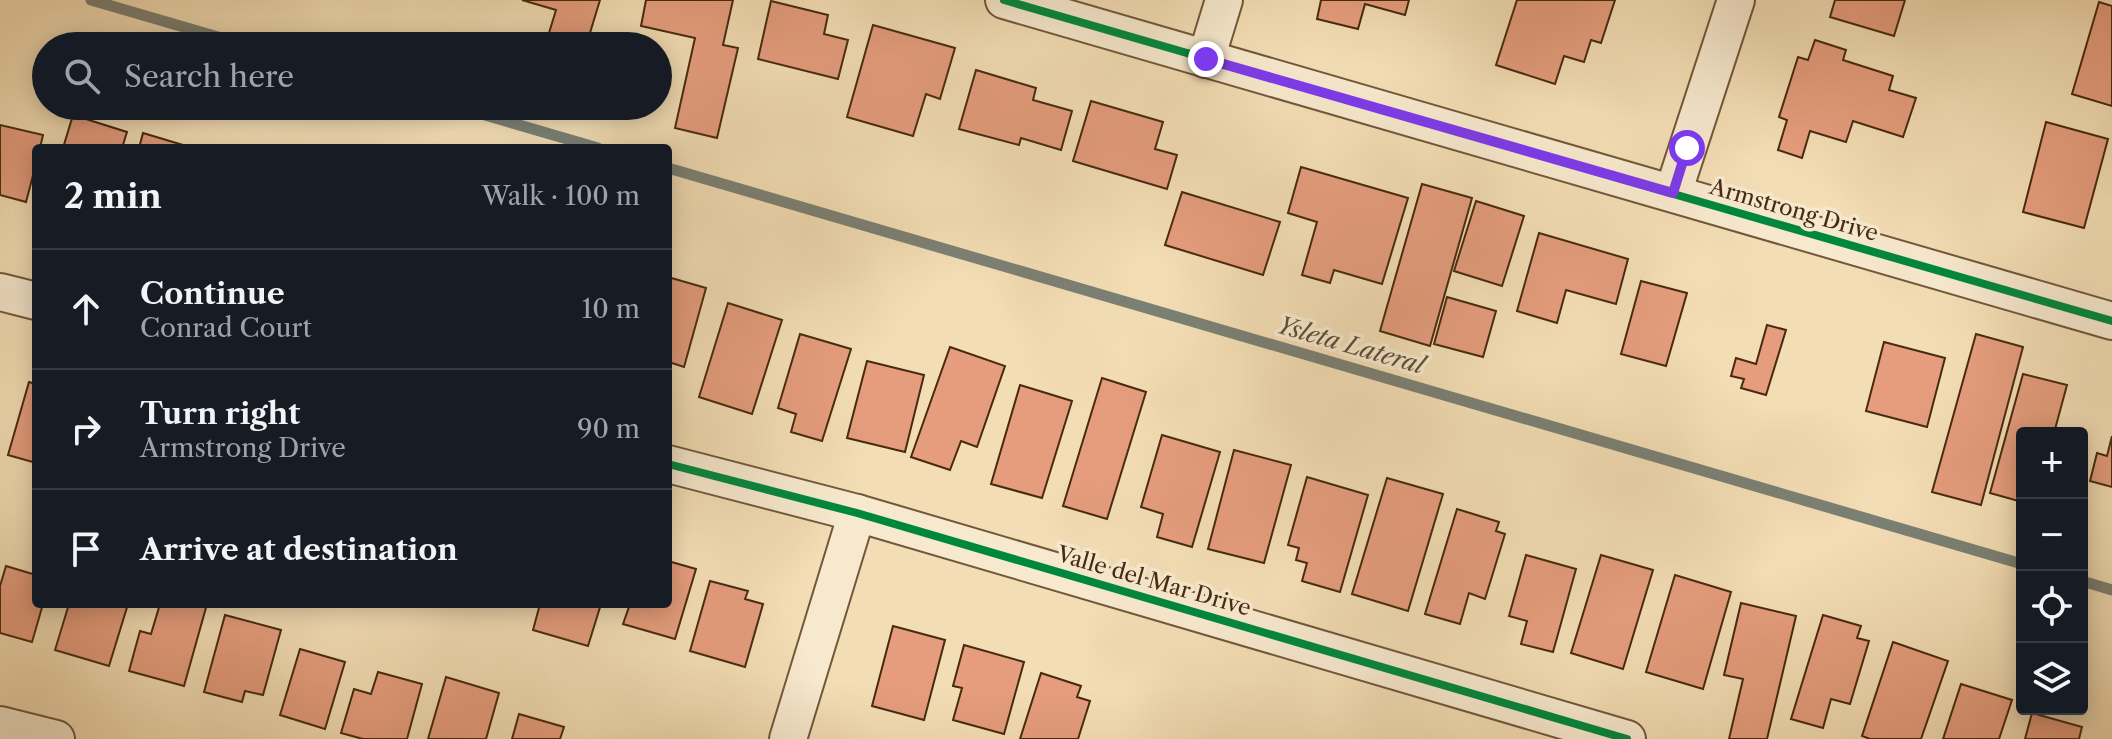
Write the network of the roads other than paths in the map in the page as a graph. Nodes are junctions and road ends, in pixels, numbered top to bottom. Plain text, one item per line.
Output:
1 (1004, 0) edge
2 (1224, 0) edge
3 (1736, 0) edge
4 (1206, 59) junction
5 (1673, 193) junction
6 (0, 292) edge
7 (32, 300) edge
8 (2112, 321) edge
9 (672, 465) edge
10 (857, 513) junction
11 (0, 725) edge
12 (56, 739) edge
13 (788, 739) edge
14 (1627, 739) edge

1 - 4 street, Armstrong Drive
2 - 4 street
3 - 5 street
4 - 5 street, Armstrong Drive
5 - 8 street, Armstrong Drive
6 - 7 street
9 - 10 street, Valle del Mar Drive
10 - 13 street
10 - 14 street, Valle del Mar Drive
11 - 12 street

